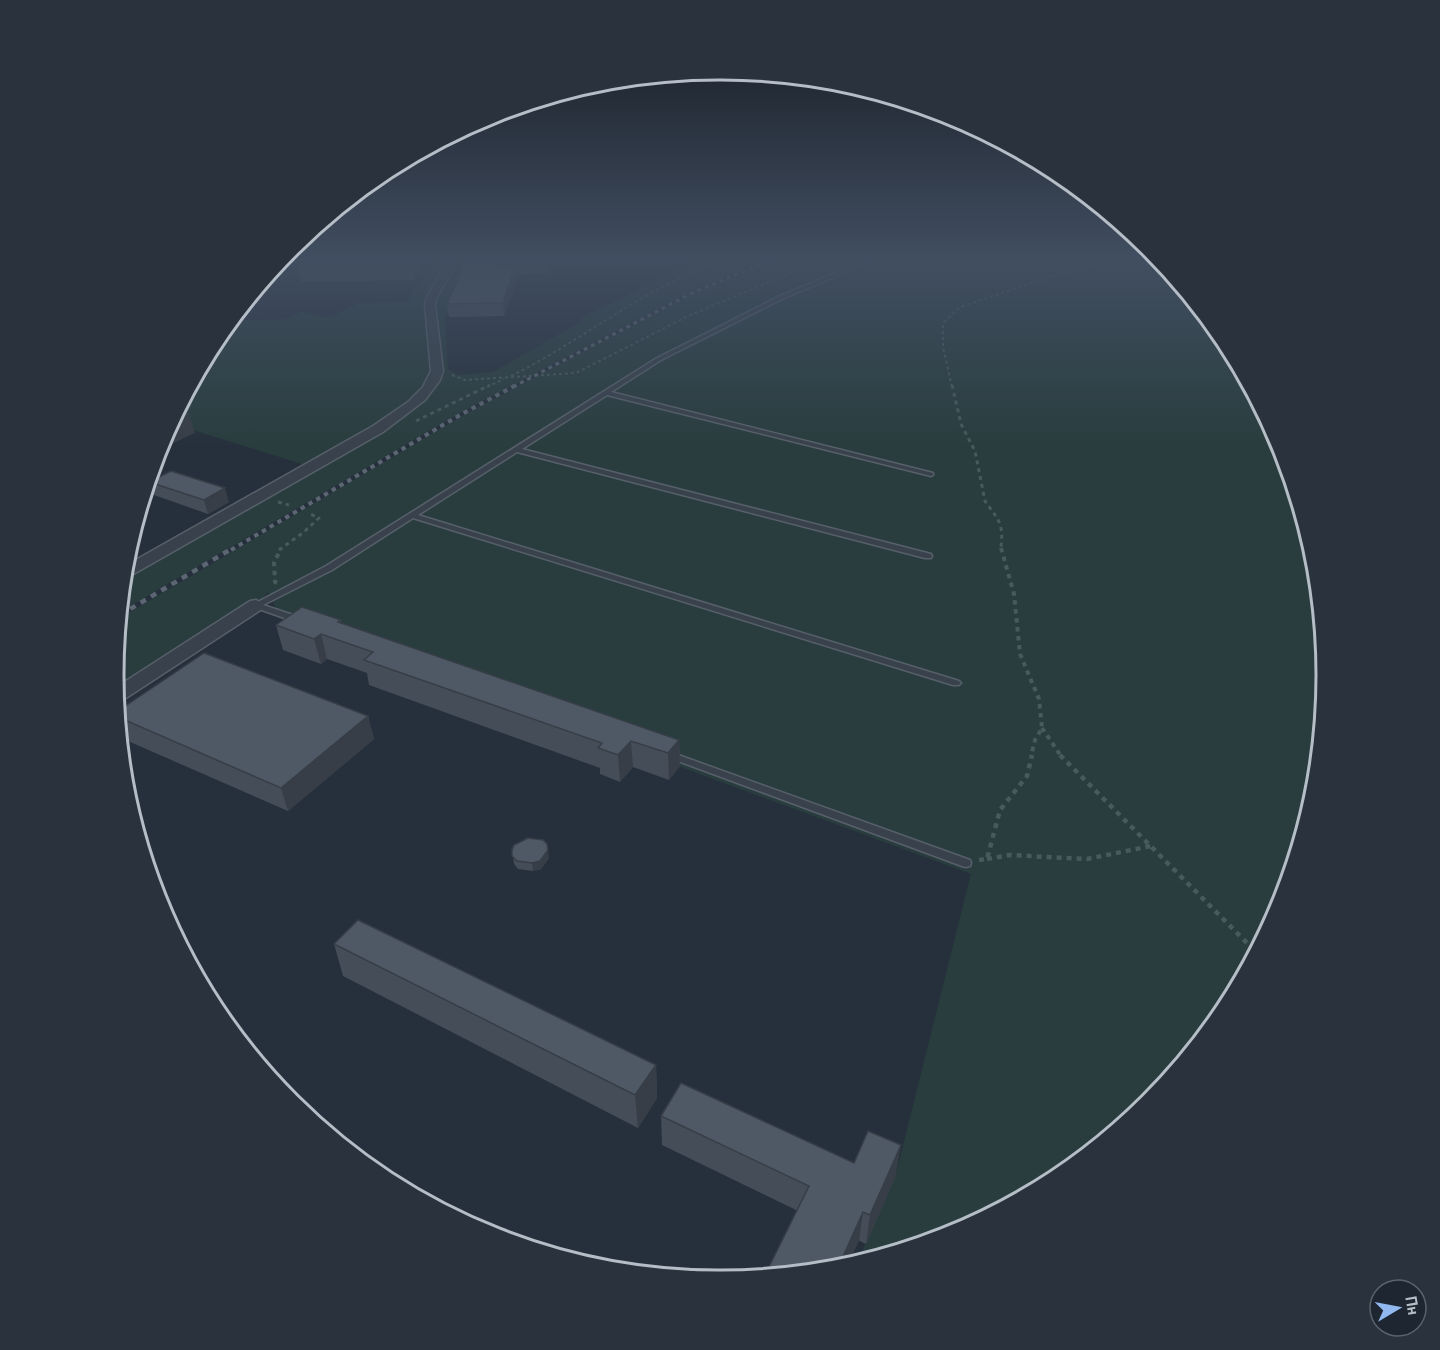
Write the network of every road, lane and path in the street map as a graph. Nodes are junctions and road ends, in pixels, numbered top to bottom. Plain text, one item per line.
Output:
1 (432, 321) edge
2 (605, 321) edge
3 (680, 321) edge
4 (734, 321) edge
5 (945, 321) edge
6 (438, 370) junction
7 (507, 378) junction
8 (609, 393) junction
9 (414, 421) dead end
10 (518, 450) junction
11 (931, 474) dead end
12 (308, 513) dead end
13 (414, 516) junction
14 (928, 556) dead end
15 (135, 567) edge
16 (288, 588) junction
17 (256, 605) junction
18 (312, 625) edge
19 (956, 682) dead end
20 (125, 690) edge
21 (1042, 728) junction
22 (661, 752) edge
23 (1151, 846) junction
24 (987, 859) junction
25 (966, 862) joint
26 (1250, 946) edge

1 - 6 street
2 - 7 path
3 - 7 path
4 - 8 lane
5 - 21 path
6 - 7 path
6 - 15 street
7 - 9 path
8 - 10 lane
8 - 11 lane
10 - 13 lane
10 - 14 lane
12 - 16 path
13 - 16 lane
13 - 19 lane
16 - 17 lane
17 - 18 lane
17 - 20 street
21 - 23 path
21 - 24 path
22 - 25 lane
23 - 24 path
23 - 26 path
24 - 25 path

